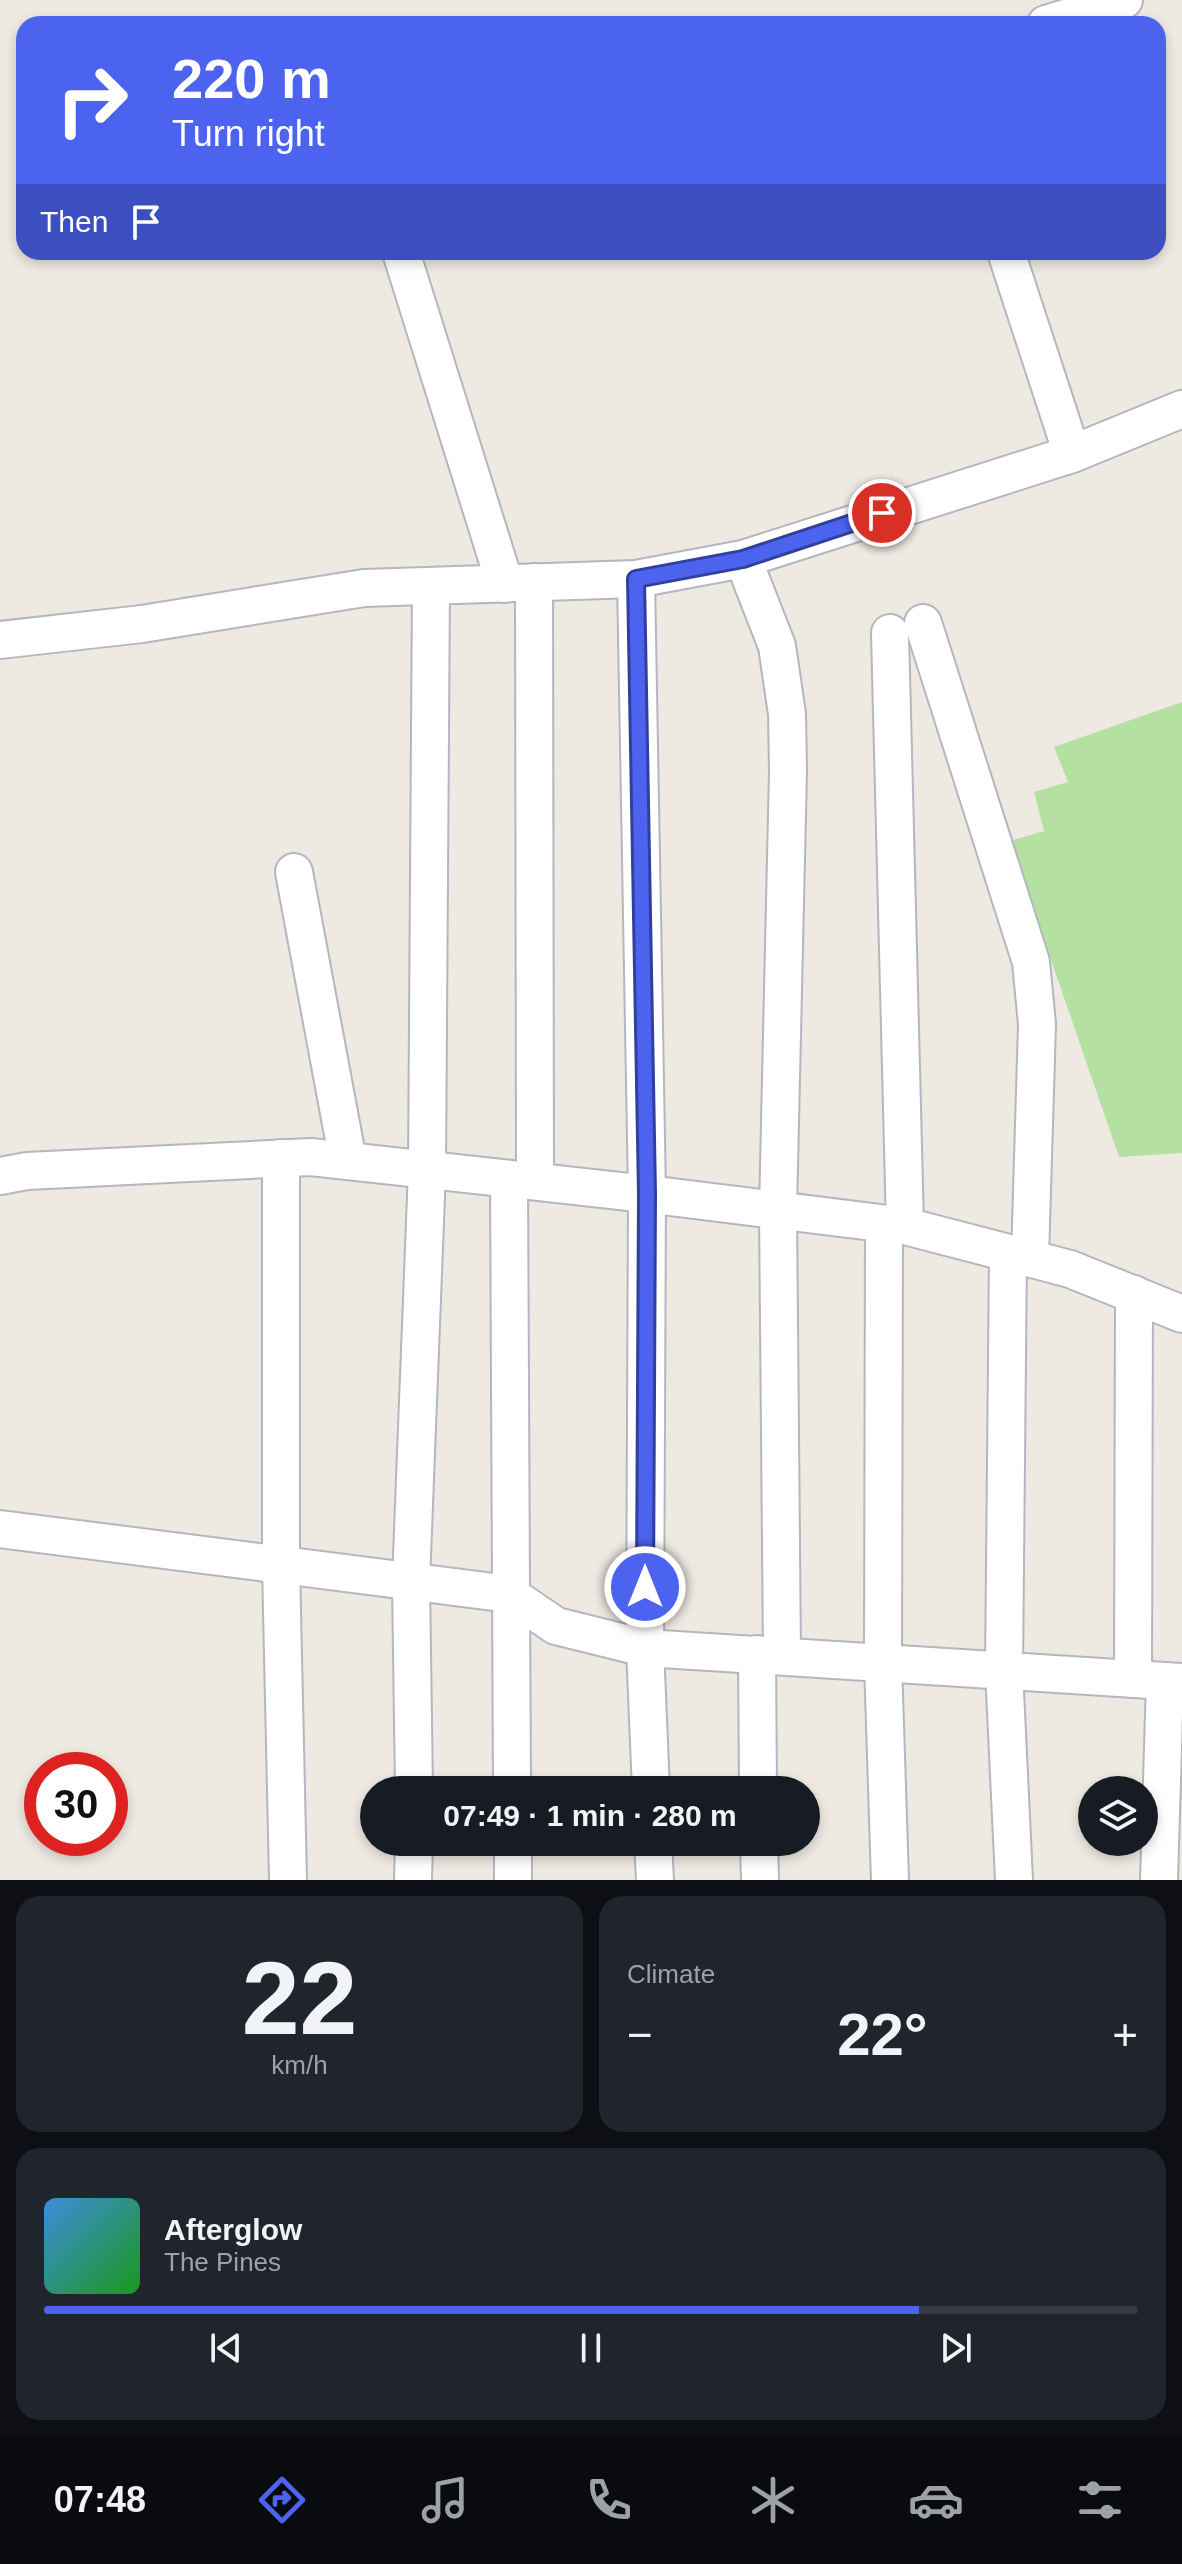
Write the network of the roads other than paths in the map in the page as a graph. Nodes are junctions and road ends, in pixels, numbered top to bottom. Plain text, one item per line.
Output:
1 (1124, 0) edge
2 (1072, 16) edge
3 (404, 260) edge
4 (1009, 260) edge
5 (1182, 409) edge
6 (1072, 454) junction
7 (743, 559) junction
8 (636, 579) junction
9 (519, 583) junction
10 (431, 586) junction
11 (0, 640) edge
12 (294, 872) dead end
13 (281, 1158) junction
14 (348, 1161) junction
15 (427, 1170) junction
16 (0, 1176) edge
17 (522, 1180) junction
18 (647, 1194) junction
19 (778, 1210) junction
20 (895, 1225) junction
21 (1019, 1256) junction
22 (1134, 1294) junction
23 (1182, 1314) edge
24 (0, 1529) edge
25 (281, 1565) junction
26 (411, 1582) junction
27 (509, 1594) junction
28 (645, 1648) junction
29 (769, 1655) junction
30 (883, 1663) junction
31 (1004, 1670) junction
32 (1160, 1680) edge
33 (414, 1776) edge
34 (512, 1776) edge
35 (650, 1776) edge
36 (759, 1776) edge
37 (414, 1856) edge
38 (513, 1856) edge
39 (654, 1856) edge
40 (759, 1856) edge
41 (288, 1880) edge
42 (413, 1880) edge
43 (513, 1880) edge
44 (655, 1880) edge
45 (760, 1880) edge
46 (890, 1880) edge
47 (1014, 1880) edge
48 (1159, 1880) edge

1 - 2 street
3 - 9 street
4 - 6 street
5 - 6 street
6 - 7 street
7 - 8 street
7 - 19 street
8 - 9 street
8 - 18 street
9 - 10 street
9 - 17 street
10 - 11 street
10 - 15 street
12 - 14 street
13 - 14 street
13 - 16 street
13 - 25 street
14 - 15 street
15 - 17 street
15 - 26 street
17 - 18 street
17 - 27 street
18 - 19 street
18 - 28 street
19 - 20 street
19 - 29 street
20 - 21 street
20 - 21 street
20 - 30 street
21 - 22 street
21 - 31 street
22 - 23 street
22 - 32 street
24 - 25 street
25 - 26 street
25 - 41 street
26 - 27 street
26 - 33 street
27 - 28 street
27 - 34 street
28 - 29 street
28 - 35 street
29 - 30 street
29 - 36 street
30 - 31 street
30 - 46 street
31 - 32 street
31 - 47 street
32 - 48 street
37 - 42 street
38 - 43 street
39 - 44 street
40 - 45 street

